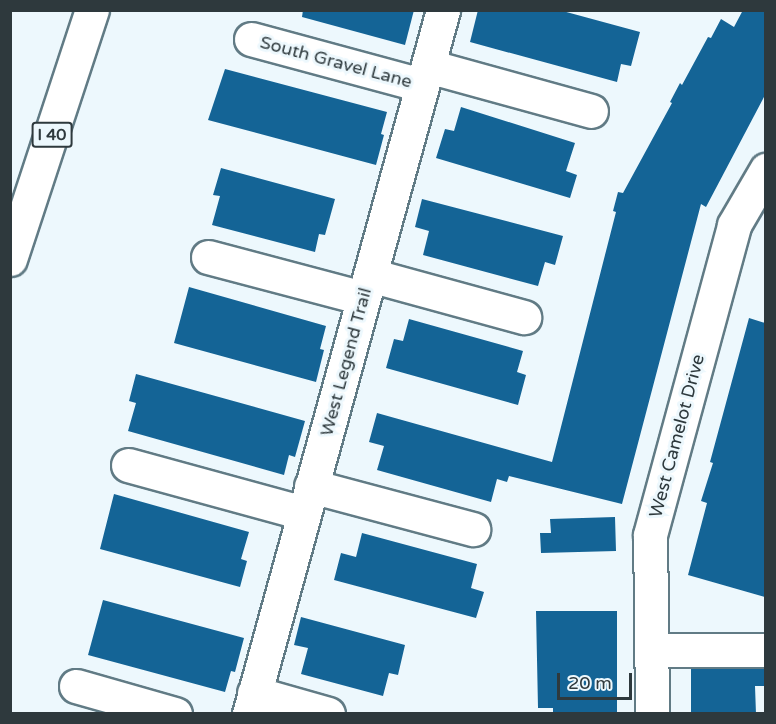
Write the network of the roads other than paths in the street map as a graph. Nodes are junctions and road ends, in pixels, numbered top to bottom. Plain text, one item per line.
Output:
1 (93, 10) edge
2 (443, 10) edge
3 (251, 39) dead end
4 (425, 76) junction
5 (591, 111) dead end
6 (765, 170) edge
7 (208, 257) dead end
8 (10, 259) edge
9 (367, 286) junction
10 (524, 317) dead end
11 (128, 465) dead end
12 (308, 499) junction
13 (473, 529) dead end
14 (652, 650) junction
15 (765, 650) edge
16 (76, 686) dead end
17 (251, 703) edge
18 (175, 714) edge
19 (328, 714) edge
20 (652, 714) edge

1 - 8 main road, I 40
2 - 4 main road, West Legend Trail
3 - 4 main road, South Gravel Lane
4 - 5 main road, South Gravel Lane
4 - 9 main road, West Legend Trail
6 - 14 main road, West Camelot Drive
7 - 9 main road
9 - 10 main road
9 - 12 main road, West Legend Trail
11 - 12 main road
12 - 13 main road
12 - 17 main road, West Legend Trail
14 - 15 main road
14 - 20 main road, West Camelot Drive
16 - 18 main road
17 - 19 main road

